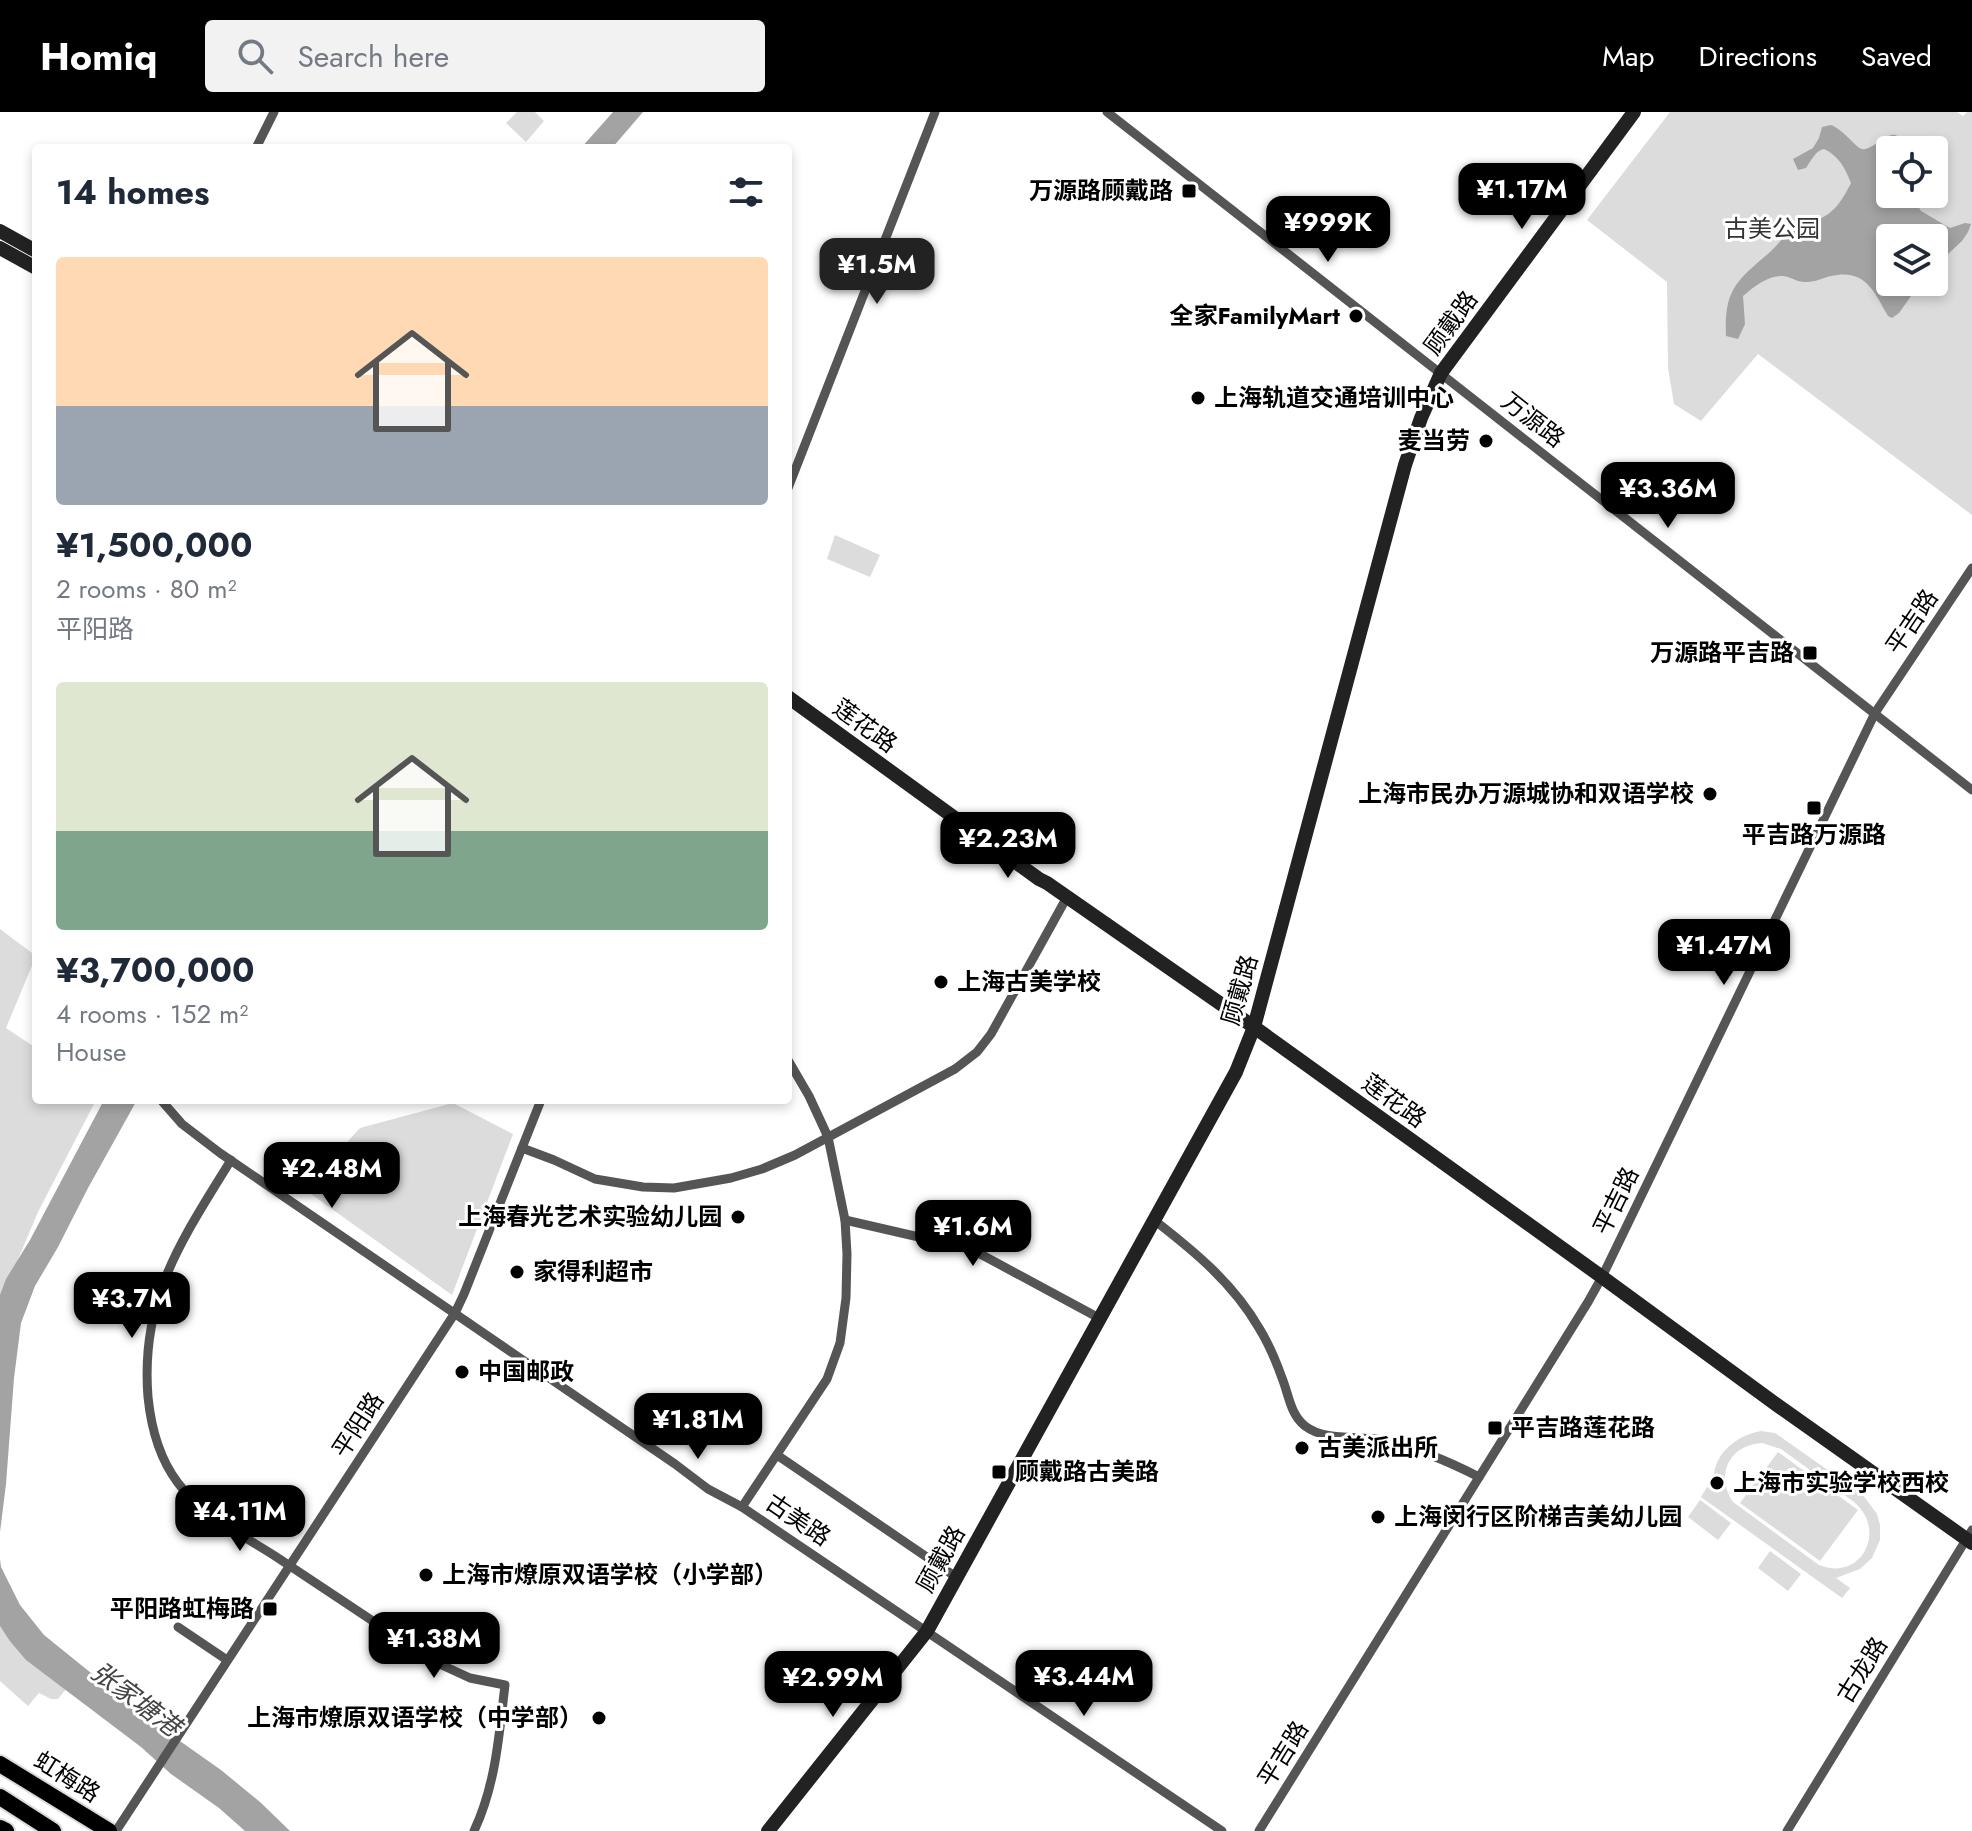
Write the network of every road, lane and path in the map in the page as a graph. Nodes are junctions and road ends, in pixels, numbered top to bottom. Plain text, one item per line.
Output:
1 (274, 112) edge
2 (935, 112) edge
3 (1107, 112) edge
4 (1634, 112) edge
5 (258, 144) edge
6 (0, 231) edge
7 (0, 248) edge
8 (32, 249) edge
9 (32, 266) edge
10 (1441, 373) junction
11 (792, 478) edge
12 (1972, 568) edge
13 (792, 700) edge
14 (1875, 713) junction
15 (1972, 790) edge
16 (1067, 897) junction
17 (1254, 1027) junction
18 (792, 1067) edge
19 (164, 1104) edge
20 (539, 1104) edge
21 (828, 1137) junction
22 (522, 1148) junction
23 (231, 1160) junction
24 (845, 1220) junction
25 (1154, 1220) junction
26 (1602, 1277) junction
27 (455, 1313) junction
28 (1099, 1318) junction
29 (777, 1455) junction
30 (1479, 1477) junction
31 (742, 1507) junction
32 (1970, 1537) edge
33 (289, 1566) junction
34 (956, 1577) junction
35 (178, 1627) dead end
36 (927, 1631) junction
37 (227, 1660) junction
38 (0, 1764) edge
39 (0, 1777) edge
40 (0, 1798) edge
41 (0, 1828) edge
42 (6, 1831) edge
43 (52, 1831) edge
44 (88, 1831) edge
45 (109, 1831) edge
46 (116, 1831) edge
47 (474, 1831) edge
48 (768, 1831) edge
49 (1222, 1831) edge
50 (1259, 1831) edge
51 (1787, 1831) edge

1 - 5 street
2 - 11 street
3 - 10 street, 万源路
4 - 10 main road, 顾戴路
6 - 8 main road
7 - 9 main road
10 - 14 street, 万源路
10 - 17 main road, 顾戴路
12 - 14 street, 平吉路
13 - 16 main road, 莲花路
14 - 15 street, 万源路
14 - 26 street, 平吉路
16 - 17 main road, 莲花路
16 - 21 street
17 - 25 main road, 顾戴路
17 - 26 main road, 莲花路
18 - 21 street
19 - 23 street, 古美路
20 - 22 street, 平阳路
21 - 22 street
21 - 24 street
22 - 27 street, 平阳路
23 - 27 street, 古美路
23 - 33 street
24 - 28 street
24 - 29 street
25 - 28 main road, 顾戴路
25 - 30 street
26 - 30 street, 平吉路
26 - 32 main road, 莲花路
27 - 31 street, 古美路
27 - 33 street, 平阳路
28 - 34 main road, 顾戴路
29 - 31 street
29 - 34 street
30 - 50 street, 平吉路
31 - 36 street, 古美路
32 - 51 street, 古龙路
33 - 37 street, 平阳路
33 - 47 street
34 - 36 main road, 顾戴路
35 - 37 street
36 - 48 main road, 顾戴路
36 - 49 street, 古美路
37 - 46 street, 平阳路
38 - 45 main road, 虹梅路
39 - 44 main road, 虹梅路
40 - 43 main road
41 - 42 main road

